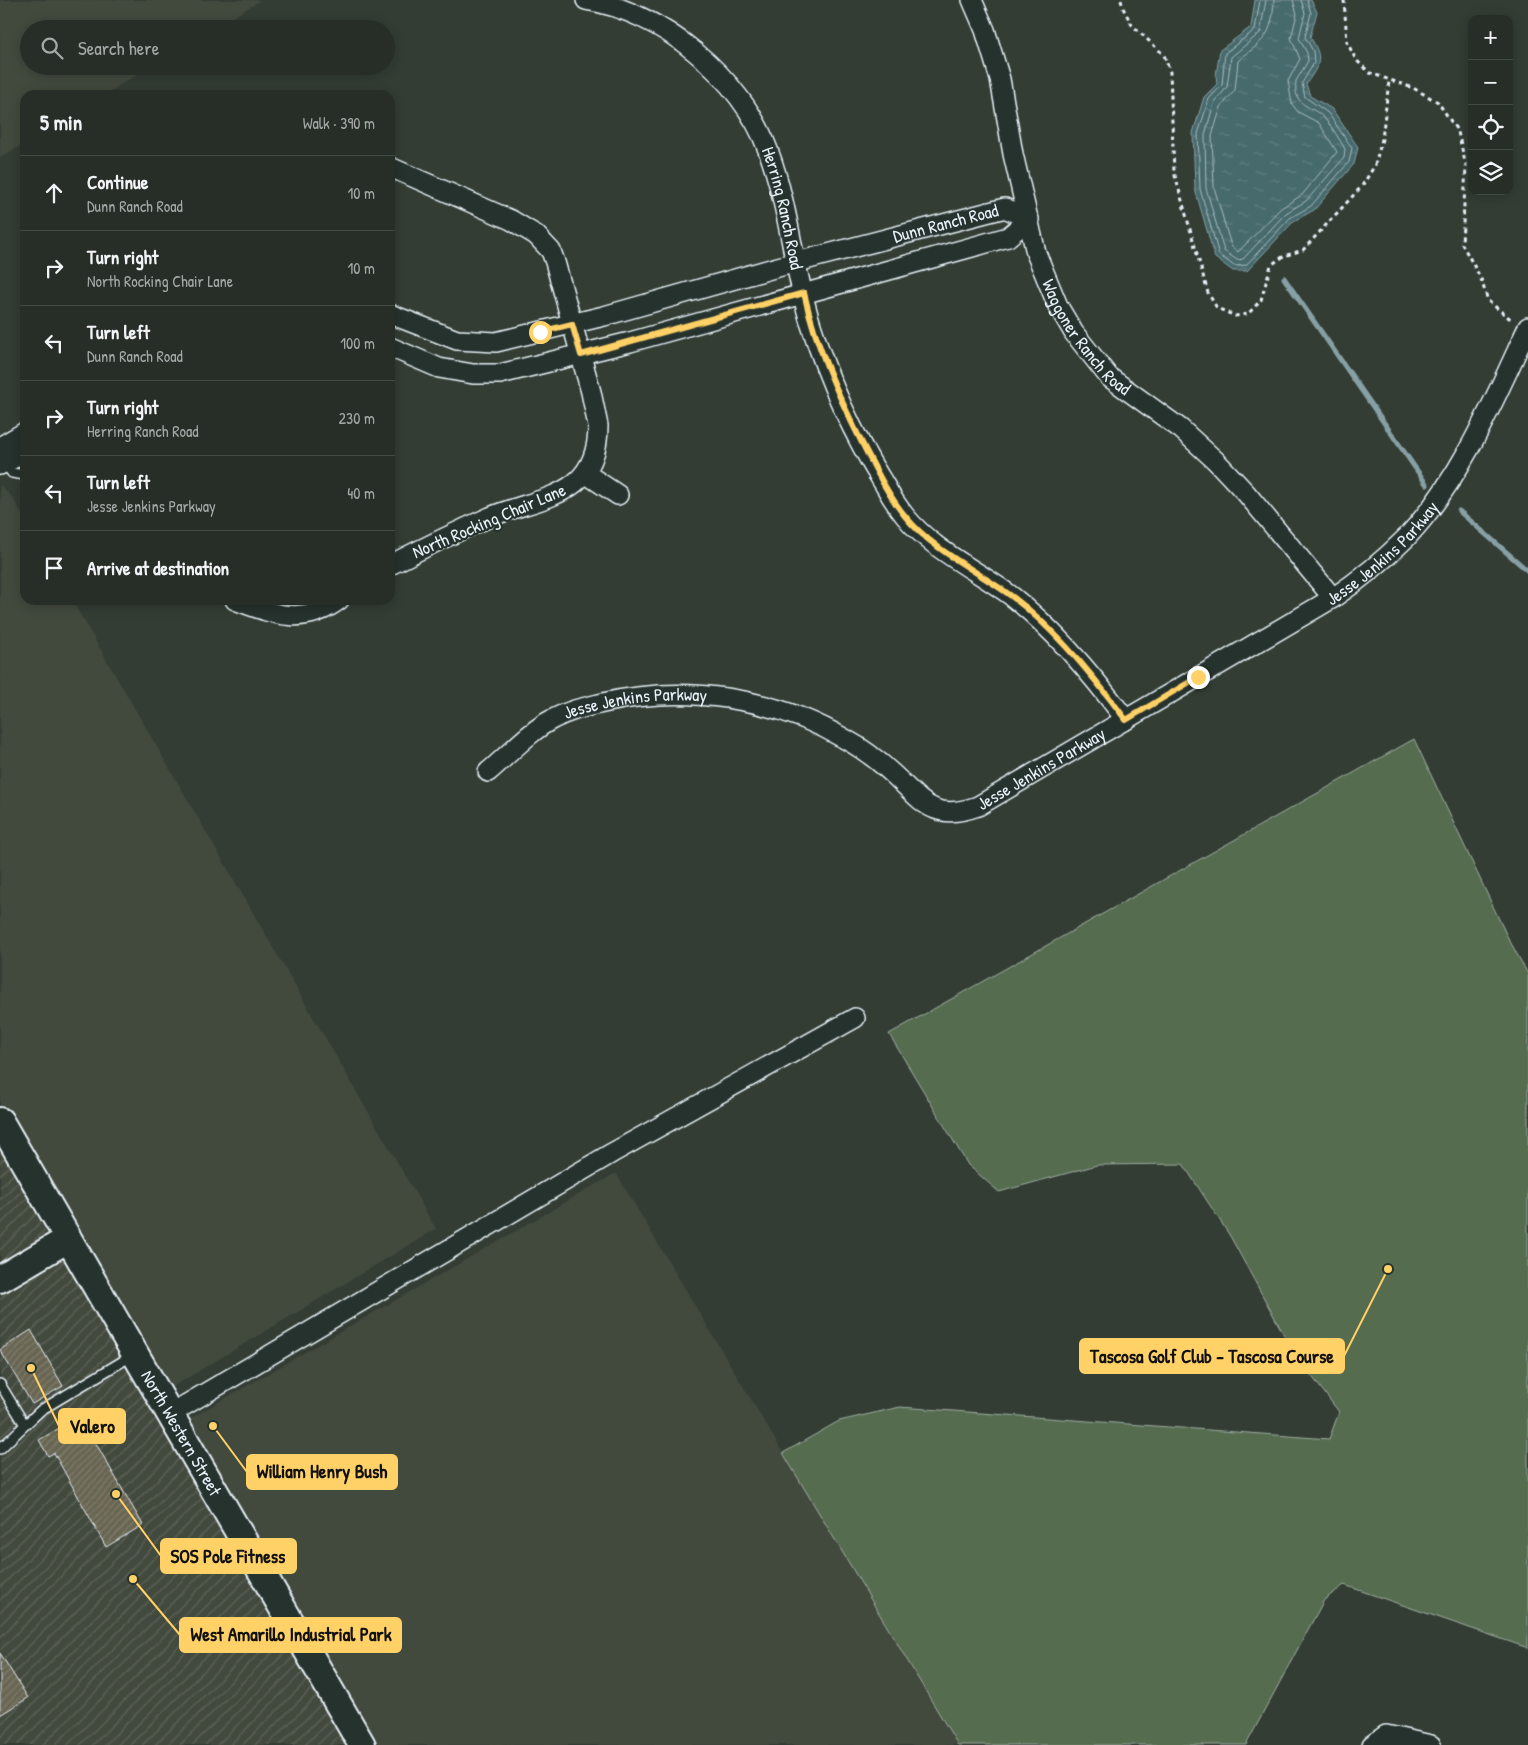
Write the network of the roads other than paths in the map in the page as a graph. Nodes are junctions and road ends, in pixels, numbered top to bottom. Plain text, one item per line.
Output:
1 (586, 0) edge
2 (972, 0) edge
3 (395, 169) edge
4 (1029, 219) junction
5 (796, 263) junction
6 (804, 293) junction
7 (395, 316) edge
8 (1524, 325) edge
9 (576, 340) junction
10 (395, 349) edge
11 (20, 427) edge
12 (20, 437) edge
13 (0, 438) edge
14 (20, 454) edge
15 (1, 458) edge
16 (585, 473) junction
17 (20, 474) edge
18 (618, 495) dead end
19 (395, 562) edge
20 (1333, 598) junction
21 (249, 605) edge
22 (332, 605) edge
23 (1126, 720) junction
24 (488, 772) dead end
25 (856, 1018) dead end
26 (0, 1121) edge
27 (68, 1239) junction
28 (0, 1279) edge
29 (135, 1353) junction
30 (0, 1384) edge
31 (170, 1414) junction
32 (25, 1425) junction
33 (0, 1449) edge
34 (362, 1745) edge
35 (1372, 1745) edge
36 (1431, 1745) edge

1 - 5 street, Herring Ranch Road
2 - 4 street, Waggoner Ranch Road
3 - 9 street, North Rocking Chair Lane
4 - 5 street, Dunn Ranch Road
4 - 6 street, Dunn Ranch Road
4 - 20 street, Waggoner Ranch Road
5 - 6 street, Herring Ranch Road
5 - 9 street, Dunn Ranch Road
6 - 9 street, Dunn Ranch Road
6 - 23 street, Herring Ranch Road
7 - 9 street, Dunn Ranch Road
8 - 20 street, Jesse Jenkins Parkway
9 - 10 street, Dunn Ranch Road
9 - 16 street, North Rocking Chair Lane
11 - 13 lane
12 - 15 street
14 - 15 street
15 - 17 lane
16 - 18 street, North Rocking Chair Lane
16 - 19 street, North Rocking Chair Lane
20 - 23 street, Jesse Jenkins Parkway
21 - 22 street
23 - 24 street, Jesse Jenkins Parkway
25 - 31 street
26 - 27 main road, North Western Street
27 - 28 main road
27 - 29 main road, North Western Street
29 - 31 main road, North Western Street
29 - 32 lane
30 - 32 lane
31 - 34 main road, North Western Street
32 - 33 lane
35 - 36 street

